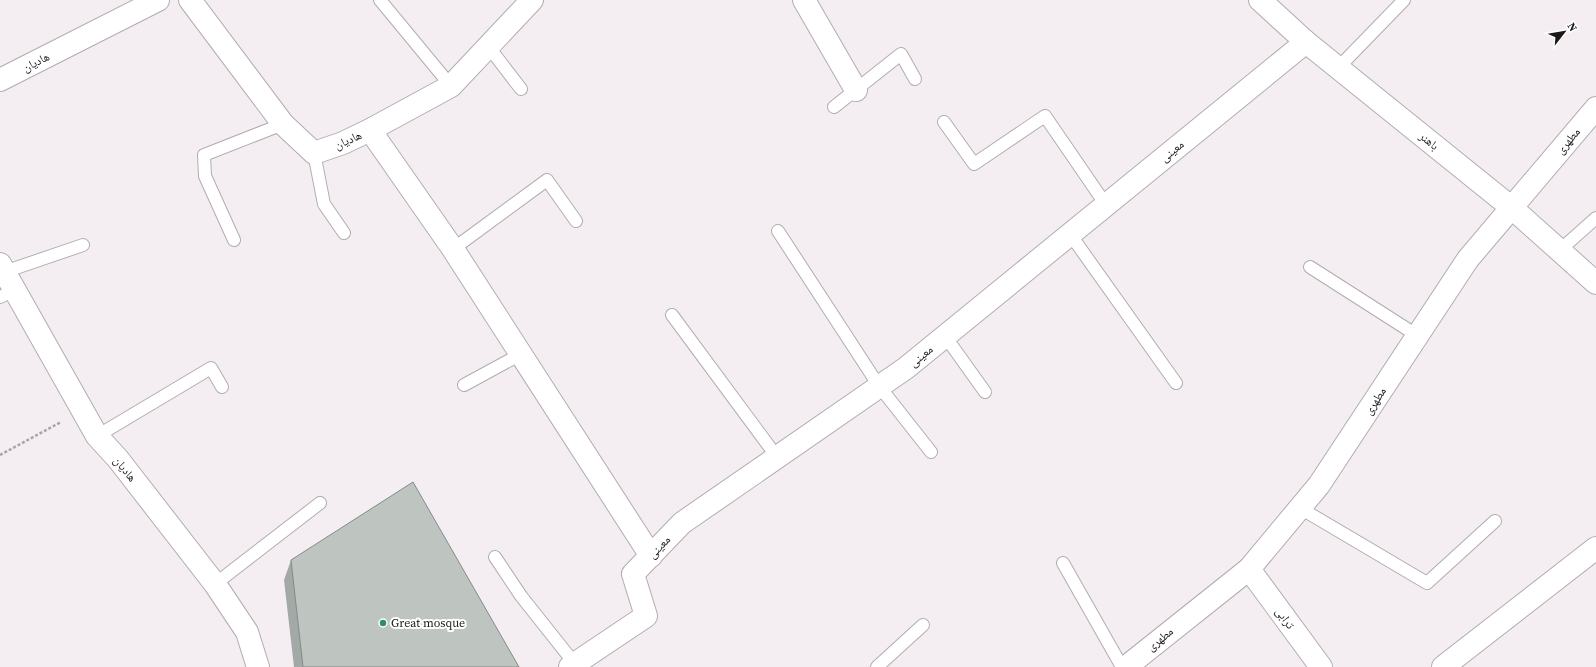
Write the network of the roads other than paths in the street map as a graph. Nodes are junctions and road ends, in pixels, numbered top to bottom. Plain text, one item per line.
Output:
1 (158, 0) edge
2 (190, 0) edge
3 (380, 0) edge
4 (532, 0) edge
5 (804, 0) edge
6 (1260, 0) edge
7 (1404, 0) edge
8 (1306, 42) junction
9 (488, 46) junction
10 (1338, 68) junction
11 (915, 79) dead end
12 (0, 80) edge
13 (451, 86) junction
14 (521, 90) dead end
15 (856, 90) junction
16 (834, 107) dead end
17 (1596, 108) edge
18 (944, 122) dead end
19 (283, 124) junction
20 (370, 130) junction
21 (314, 153) junction
22 (1106, 204) junction
23 (1512, 208) junction
24 (1596, 218) edge
25 (576, 221) dead end
26 (778, 231) dead end
27 (344, 233) dead end
28 (1070, 234) junction
29 (234, 240) dead end
30 (83, 245) dead end
31 (453, 249) junction
32 (1560, 250) junction
33 (1310, 268) dead end
34 (5, 281) edge
35 (1596, 283) edge
36 (672, 315) dead end
37 (946, 336) junction
38 (1418, 336) junction
39 (521, 354) junction
40 (1176, 383) dead end
41 (464, 385) dead end
42 (879, 386) junction
43 (222, 387) dead end
44 (986, 392) dead end
45 (97, 436) junction
46 (931, 452) dead end
47 (777, 457) junction
48 (320, 503) dead end
49 (1300, 508) junction
50 (1495, 521) dead end
51 (1596, 548) edge
52 (651, 556) junction
53 (495, 557) dead end
54 (1063, 563) dead end
55 (1249, 569) junction
56 (215, 584) junction
57 (923, 625) dead end
58 (572, 665) edge
59 (258, 667) edge
60 (877, 667) edge
61 (1122, 667) edge
62 (1126, 667) edge
63 (1321, 667) edge
64 (1443, 667) edge

1 - 12 street, هادیان
2 - 19 street
3 - 13 lane
4 - 9 street, هادیان
5 - 15 street
6 - 8 street, باهنر
7 - 10 lane
8 - 10 street, باهنر
8 - 22 street, معینی
9 - 13 street, هادیان
9 - 14 lane
10 - 23 street, باهنر
11 - 15 lane
13 - 20 street, هادیان
15 - 16 lane
17 - 23 street, مطهری
18 - 22 lane
19 - 21 street
19 - 29 lane
20 - 21 street, هادیان
20 - 31 street
21 - 27 lane
22 - 28 street, معینی
23 - 32 street, باهنر
23 - 38 street, مطهری
24 - 32 lane
25 - 31 lane
26 - 42 lane
28 - 37 street, معینی
28 - 40 lane
30 - 34 lane
31 - 39 street
32 - 35 street, باهنر
33 - 38 lane
34 - 45 street, هادیان
36 - 47 lane
37 - 42 street, معینی
37 - 44 lane
38 - 49 street, مطهری
39 - 41 lane
39 - 52 street
42 - 46 lane
42 - 47 street, معینی
43 - 45 lane
45 - 56 street, هادیان
47 - 52 street, معینی
48 - 56 lane
49 - 50 lane
49 - 55 street, مطهری
51 - 64 street
52 - 58 street, معینی
53 - 58 lane
54 - 61 lane
55 - 62 street, مطهری
55 - 63 street, ترابی
56 - 59 street, هادیان
57 - 60 lane

